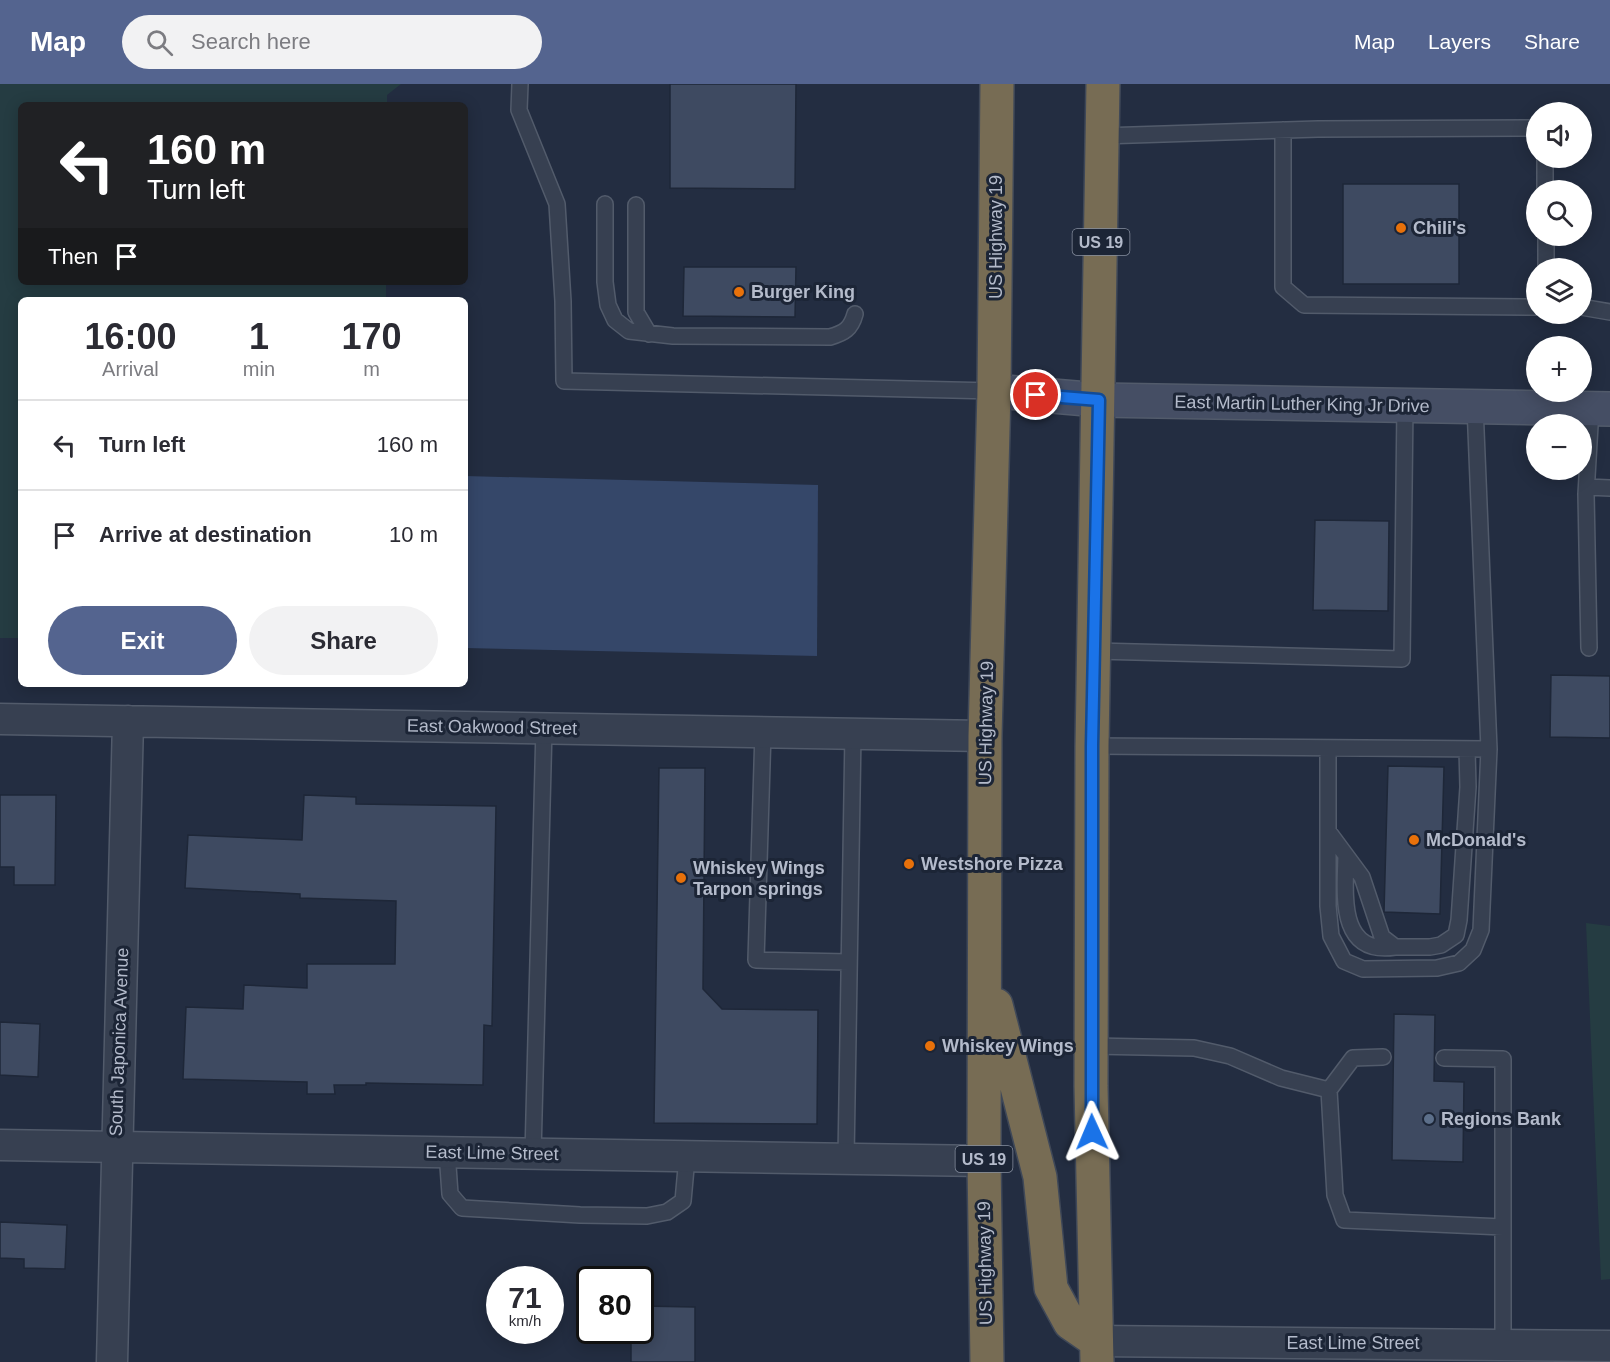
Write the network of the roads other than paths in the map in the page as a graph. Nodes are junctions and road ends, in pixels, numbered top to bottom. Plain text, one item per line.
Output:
1 (520, 84) edge
2 (997, 84) edge
3 (1103, 84) edge
4 (1526, 128) edge
5 (1283, 130) junction
6 (1102, 136) junction
7 (605, 204) dead end
8 (636, 205) dead end
9 (1526, 307) edge
10 (1592, 309) edge
11 (1610, 312) edge
12 (855, 314) dead end
13 (649, 334) junction
14 (994, 391) junction
15 (1099, 400) junction
16 (1405, 405) junction
17 (1475, 406) junction
18 (1600, 409) edge
19 (1587, 487) junction
20 (1610, 488) edge
21 (1589, 648) dead end
22 (1096, 651) junction
23 (0, 719) edge
24 (128, 721) junction
25 (544, 728) junction
26 (763, 732) junction
27 (853, 733) junction
28 (985, 736) junction
29 (1092, 746) junction
30 (1328, 748) junction
31 (1467, 748) junction
32 (1489, 749) junction
33 (1328, 831) junction
34 (1347, 856) junction
35 (1395, 947) junction
36 (984, 956) junction
37 (849, 962) junction
38 (1092, 1046) junction
39 (1383, 1057) dead end
40 (1443, 1058) dead end
41 (1329, 1090) junction
42 (0, 1145) edge
43 (116, 1147) junction
44 (447, 1152) junction
45 (533, 1154) junction
46 (687, 1157) junction
47 (846, 1159) junction
48 (984, 1161) junction
49 (1503, 1227) junction
50 (1503, 1344) junction
51 (1610, 1346) edge
52 (1096, 1351) edge
53 (1576, 1354) edge
54 (112, 1362) edge
55 (987, 1362) edge

1 - 14 lane
2 - 14 highway, US Highway 19 / US 19
3 - 6 highway, US 19
4 - 5 lane
5 - 6 lane
5 - 9 lane
6 - 15 highway, US 19
7 - 13 lane
8 - 13 lane
10 - 11 lane
12 - 13 lane
14 - 15 street, East Martin Luther King Jr Drive
14 - 28 highway, US Highway 19 / US 19
15 - 16 street, East Martin Luther King Jr Drive
15 - 22 highway, US 19
16 - 17 street, East Martin Luther King Jr Drive
16 - 22 lane
17 - 18 street, East Martin Luther King Jr Drive
17 - 32 lane
18 - 19 lane
19 - 20 lane
19 - 21 lane
22 - 29 highway, US 19
23 - 24 street, East Oakwood Street
24 - 25 street, East Oakwood Street
24 - 43 street, South Japonica Avenue
25 - 26 street, East Oakwood Street
25 - 45 lane
26 - 27 street, East Oakwood Street
26 - 37 lane
27 - 28 street, East Oakwood Street
27 - 37 lane
28 - 36 highway, US Highway 19 / US 19
29 - 30 lane
29 - 38 highway, US 19
30 - 31 lane
30 - 33 lane
31 - 32 lane
31 - 35 lane
32 - 33 lane
33 - 34 lane
34 - 35 lane
34 - 35 lane
36 - 48 highway, US Highway 19 / US 19
36 - 52 highway
37 - 47 lane
38 - 41 lane
38 - 52 highway, US 19
39 - 41 lane
40 - 49 lane
41 - 49 lane
42 - 43 street, East Lime Street
43 - 44 street, East Lime Street
43 - 54 street, South Japonica Avenue
44 - 45 street, East Lime Street
44 - 46 lane
45 - 46 street, East Lime Street
46 - 47 street, East Lime Street
47 - 48 street, East Lime Street
48 - 55 highway, US Highway 19 / US 19
49 - 50 lane
50 - 52 street, East Lime Street
50 - 53 street, East Lime Street
51 - 53 street, East Lime Street

